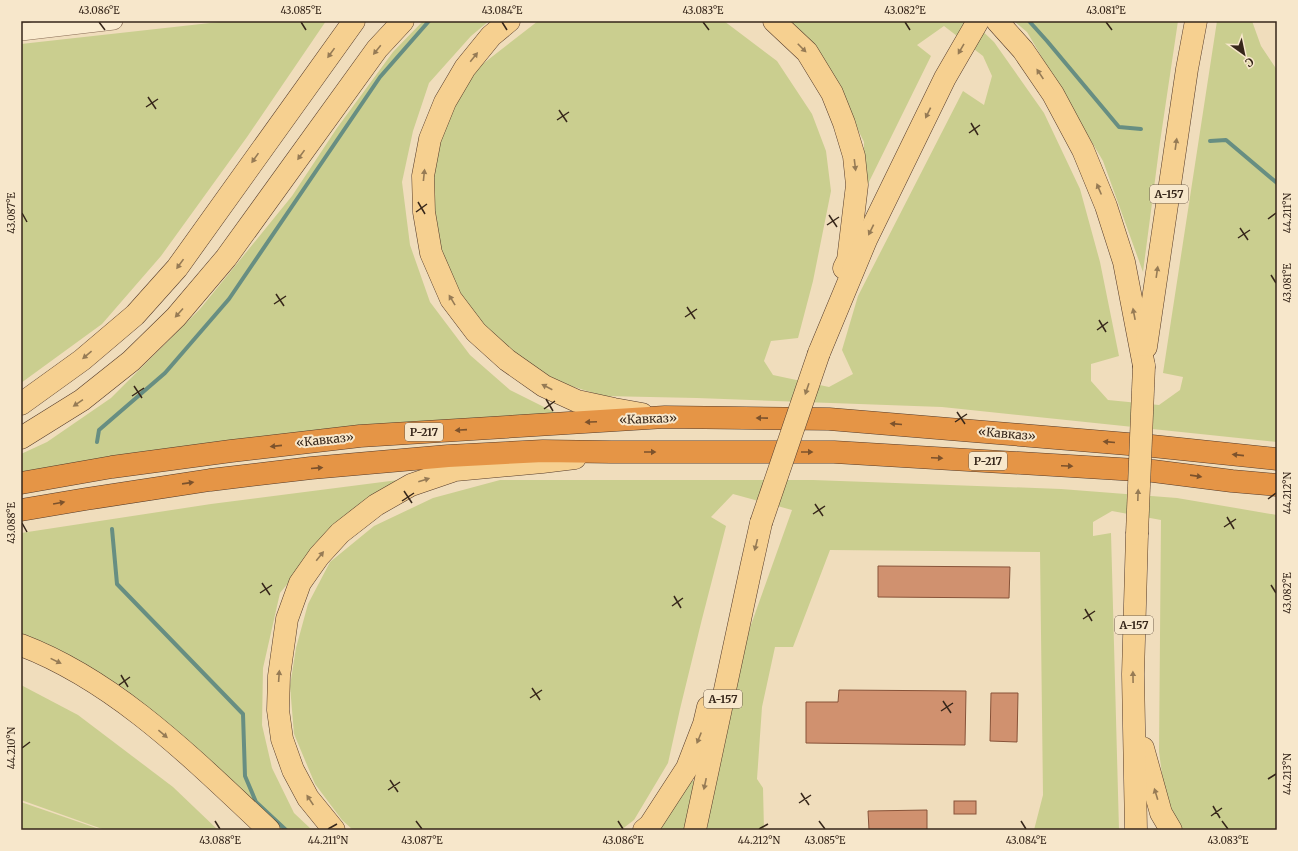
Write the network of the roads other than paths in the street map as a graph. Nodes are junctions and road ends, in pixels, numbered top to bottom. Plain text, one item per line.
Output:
1 (114, 21) edge
2 (354, 21) edge
3 (403, 21) edge
4 (508, 21) edge
5 (774, 21) edge
6 (978, 21) edge
7 (997, 21) edge
8 (1196, 21) edge
9 (21, 32) edge
10 (819, 353) junction
11 (1144, 366) junction
12 (21, 404) edge
13 (665, 417) junction
14 (21, 438) edge
15 (611, 452) junction
16 (1277, 459) edge
17 (1232, 481) junction
18 (21, 483) edge
19 (1277, 484) edge
20 (1277, 491) edge
21 (21, 510) edge
22 (751, 568) junction
23 (21, 645) edge
24 (1134, 716) junction
25 (269, 830) edge
26 (334, 830) edge
27 (644, 830) edge
28 (696, 830) edge
29 (1136, 830) edge
30 (1171, 830) edge

1 - 9 street
2 -> 12 main road
3 -> 14 main road
13 -> 4 main road
5 -> 10 main road
6 -> 10 main road, А-157
11 -> 7 main road
11 -> 8 main road, А-157
10 -> 22 main road, А-157, bridge
24 -> 11 main road, А-157, bridge
16 -> 13 highway, «Кавказ» / Р-217
13 -> 18 highway, «Кавказ» / Р-217
15 -> 17 highway, Р-217
21 -> 15 highway, Р-217
26 -> 15 main road
17 - 19 highway, Р-217
17 - 20 main road
22 -> 27 main road
22 -> 28 main road, А-157
23 -> 25 main road
24 - 29 main road, А-157
30 -> 24 main road

